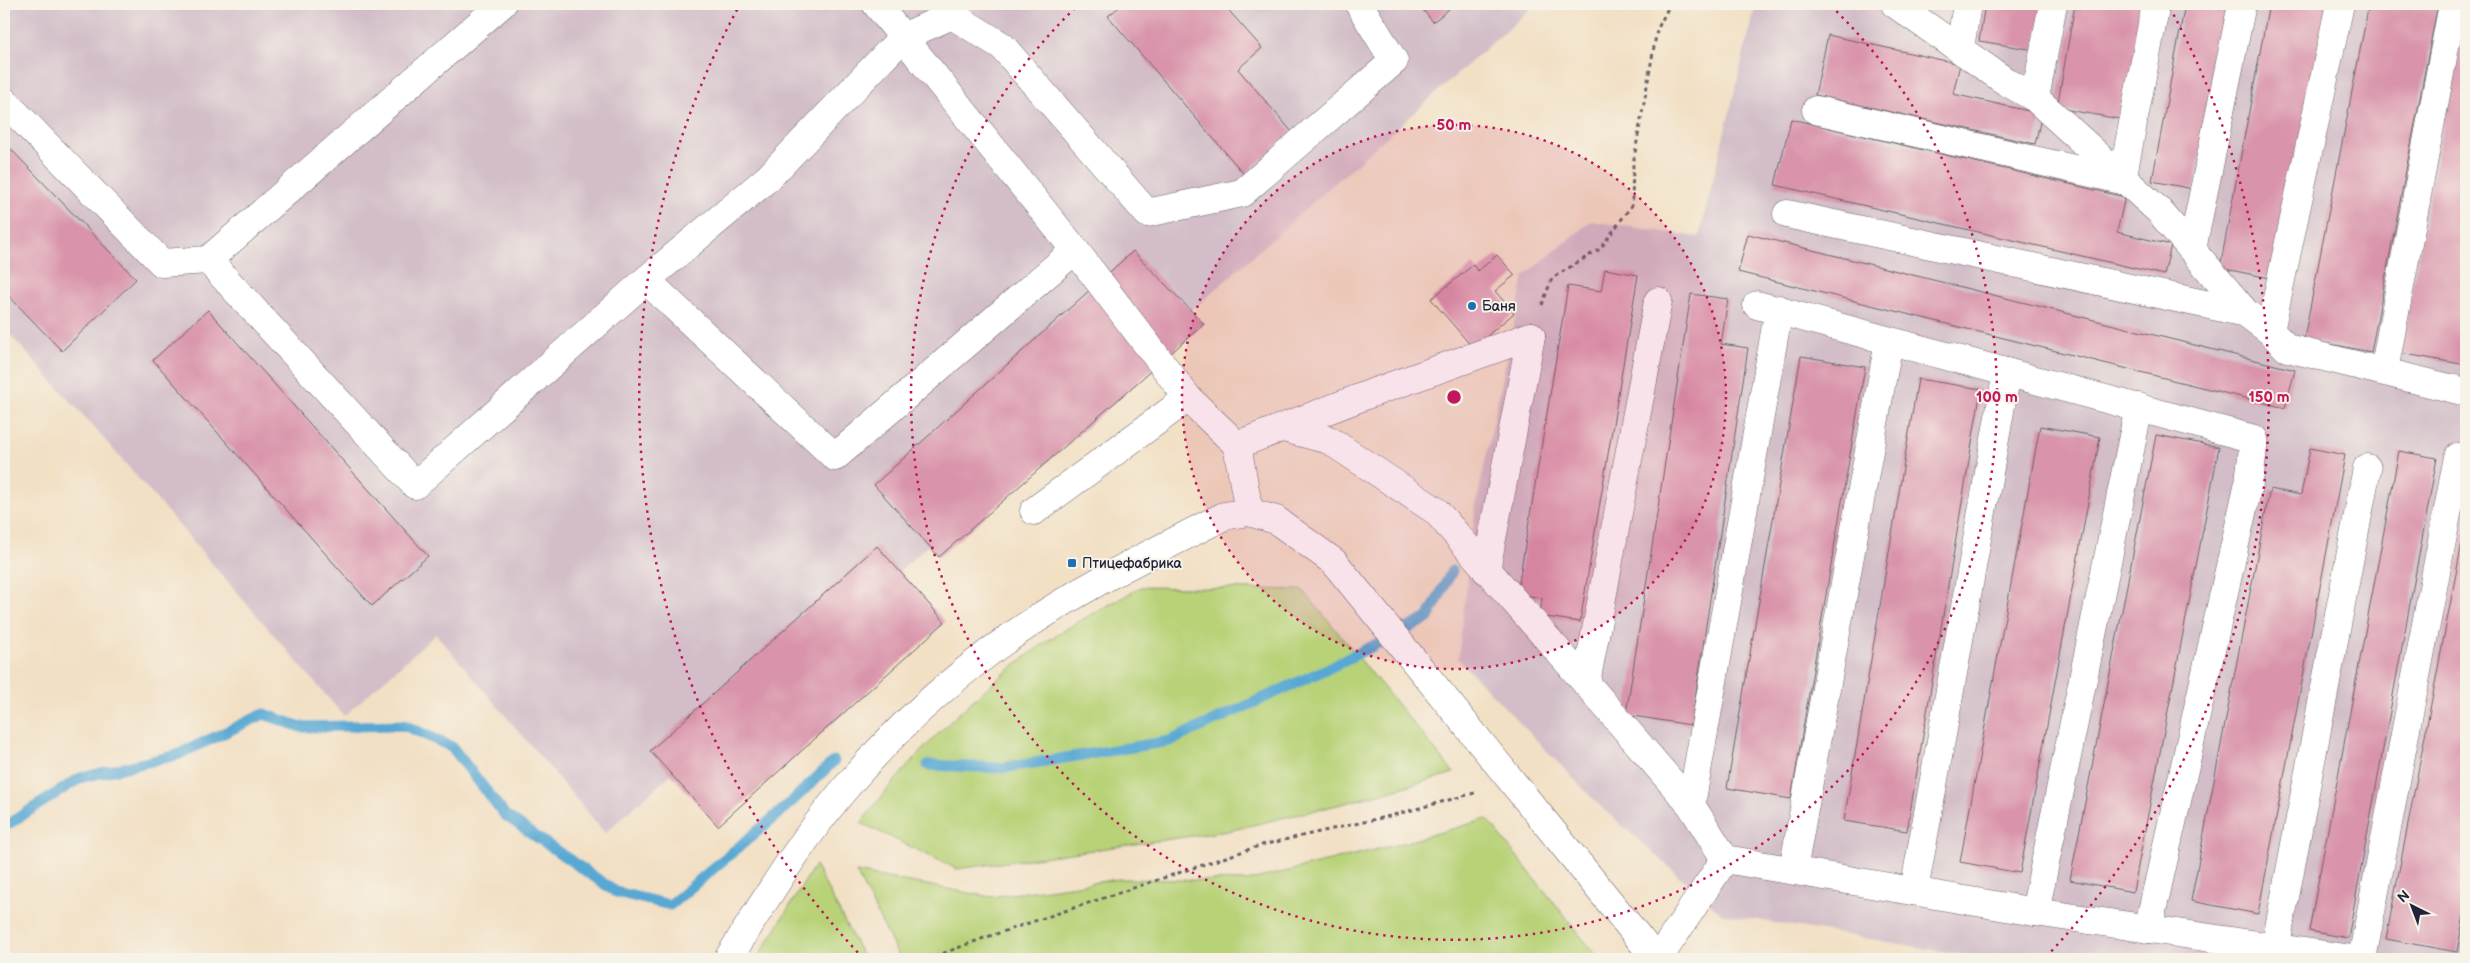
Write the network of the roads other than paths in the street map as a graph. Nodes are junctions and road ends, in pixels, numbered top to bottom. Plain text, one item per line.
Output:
1 (502, 4) edge
2 (876, 4) edge
3 (1359, 4) edge
4 (1895, 4) edge
5 (1967, 4) edge
6 (2054, 4) edge
7 (2156, 4) edge
8 (2242, 4) edge
9 (2340, 4) edge
10 (2453, 4) edge
11 (903, 37) junction
12 (1960, 48) junction
13 (2035, 98) junction
14 (4, 102) edge
15 (1816, 110) dead end
16 (2122, 180) junction
17 (1787, 214) dead end
18 (2192, 249) junction
19 (1075, 250) junction
20 (208, 260) junction
21 (646, 280) junction
22 (1658, 300) dead end
23 (2246, 313) junction
24 (2270, 331) junction
25 (1889, 341) junction
26 (2384, 371) junction
27 (2008, 372) junction
28 (2466, 392) edge
29 (1188, 398) junction
30 (2139, 407) junction
31 (1283, 428) junction
32 (1237, 445) junction
33 (2458, 457) dead end
34 (2367, 468) dead end
35 (1034, 511) dead end
36 (1249, 512) junction
37 (1486, 570) junction
38 (1586, 684) junction
39 (1691, 805) junction
40 (1725, 859) junction
41 (1793, 870) junction
42 (1914, 891) junction
43 (2035, 912) junction
44 (2148, 929) junction
45 (2276, 949) junction
46 (728, 959) edge
47 (1658, 959) edge
48 (2352, 959) edge
49 (2362, 959) edge

1 - 20 street
2 - 11 street
3 - 11 street
4 - 12 street
5 - 12 street
6 - 13 street
7 - 16 street
8 - 18 street
9 - 24 street
10 - 26 street
11 - 19 street
11 - 21 street
12 - 13 street
13 - 16 street
14 - 20 street
15 - 16 street
16 - 18 street
17 - 23 street
18 - 23 street
19 - 21 street
19 - 29 street
20 - 21 street
22 - 38 street
23 - 24 street
24 - 26 street
25 - 27 street
25 - 39 street
25 - 41 street
26 - 28 street
27 - 30 street
27 - 42 street
29 - 32 street
29 - 35 street
30 - 43 street
30 - 44 street
31 - 32 street
31 - 37 street
31 - 37 street
32 - 36 street
33 - 49 street
34 - 45 street
36 - 46 street
36 - 47 street
37 - 38 street
38 - 39 street
39 - 40 street
40 - 41 street
40 - 47 street
41 - 42 street
42 - 43 street
43 - 44 street
44 - 45 street
45 - 48 street

